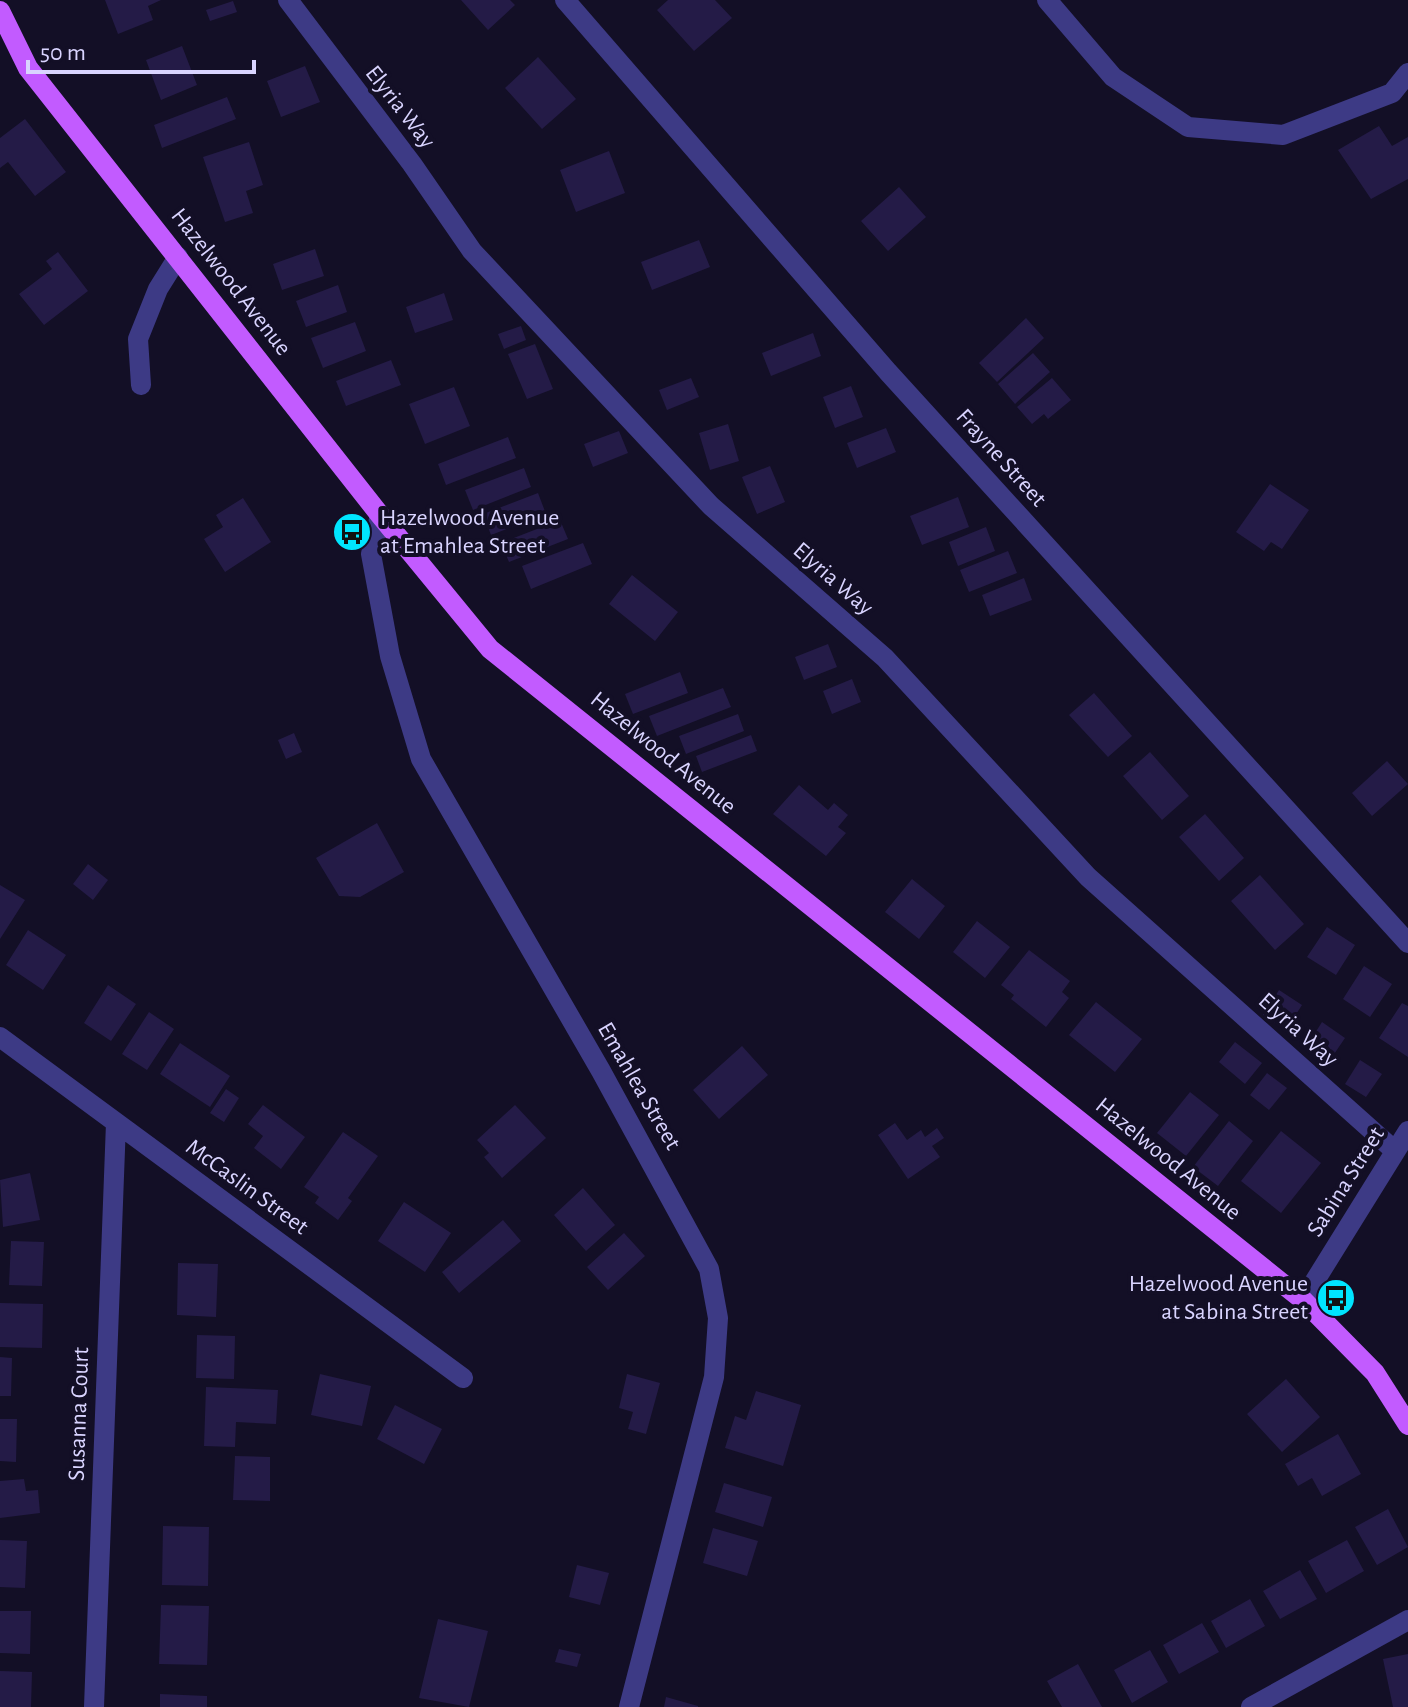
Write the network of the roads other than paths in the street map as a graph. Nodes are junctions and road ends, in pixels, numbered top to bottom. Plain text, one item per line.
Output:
1 (288, 0) edge
2 (565, 0) edge
3 (1047, 0) edge
4 (0, 11) edge
5 (1408, 73) edge
6 (178, 257) junction
7 (141, 385) dead end
8 (380, 515) junction
9 (1408, 943) edge
10 (0, 1037) edge
11 (116, 1123) junction
12 (1408, 1131) edge
13 (1395, 1151) junction
14 (1303, 1300) junction
15 (463, 1378) dead end
16 (1408, 1425) edge
17 (1408, 1620) edge
18 (94, 1707) edge
19 (629, 1707) edge
20 (1251, 1707) edge

1 - 13 street, Elyria Way
2 - 9 street, Frayne Street
3 - 5 street
4 - 6 main road, Hazelwood Avenue
6 - 7 street
6 - 8 main road, Hazelwood Avenue
8 - 14 main road, Hazelwood Avenue
8 - 19 street, Emahlea Street
10 - 11 street, McCaslin Street
11 - 15 street, McCaslin Street
11 - 18 street, Susanna Court
12 - 13 street, Sabina Street
13 - 14 street, Sabina Street
14 - 16 main road, Hazelwood Avenue
17 - 20 street

